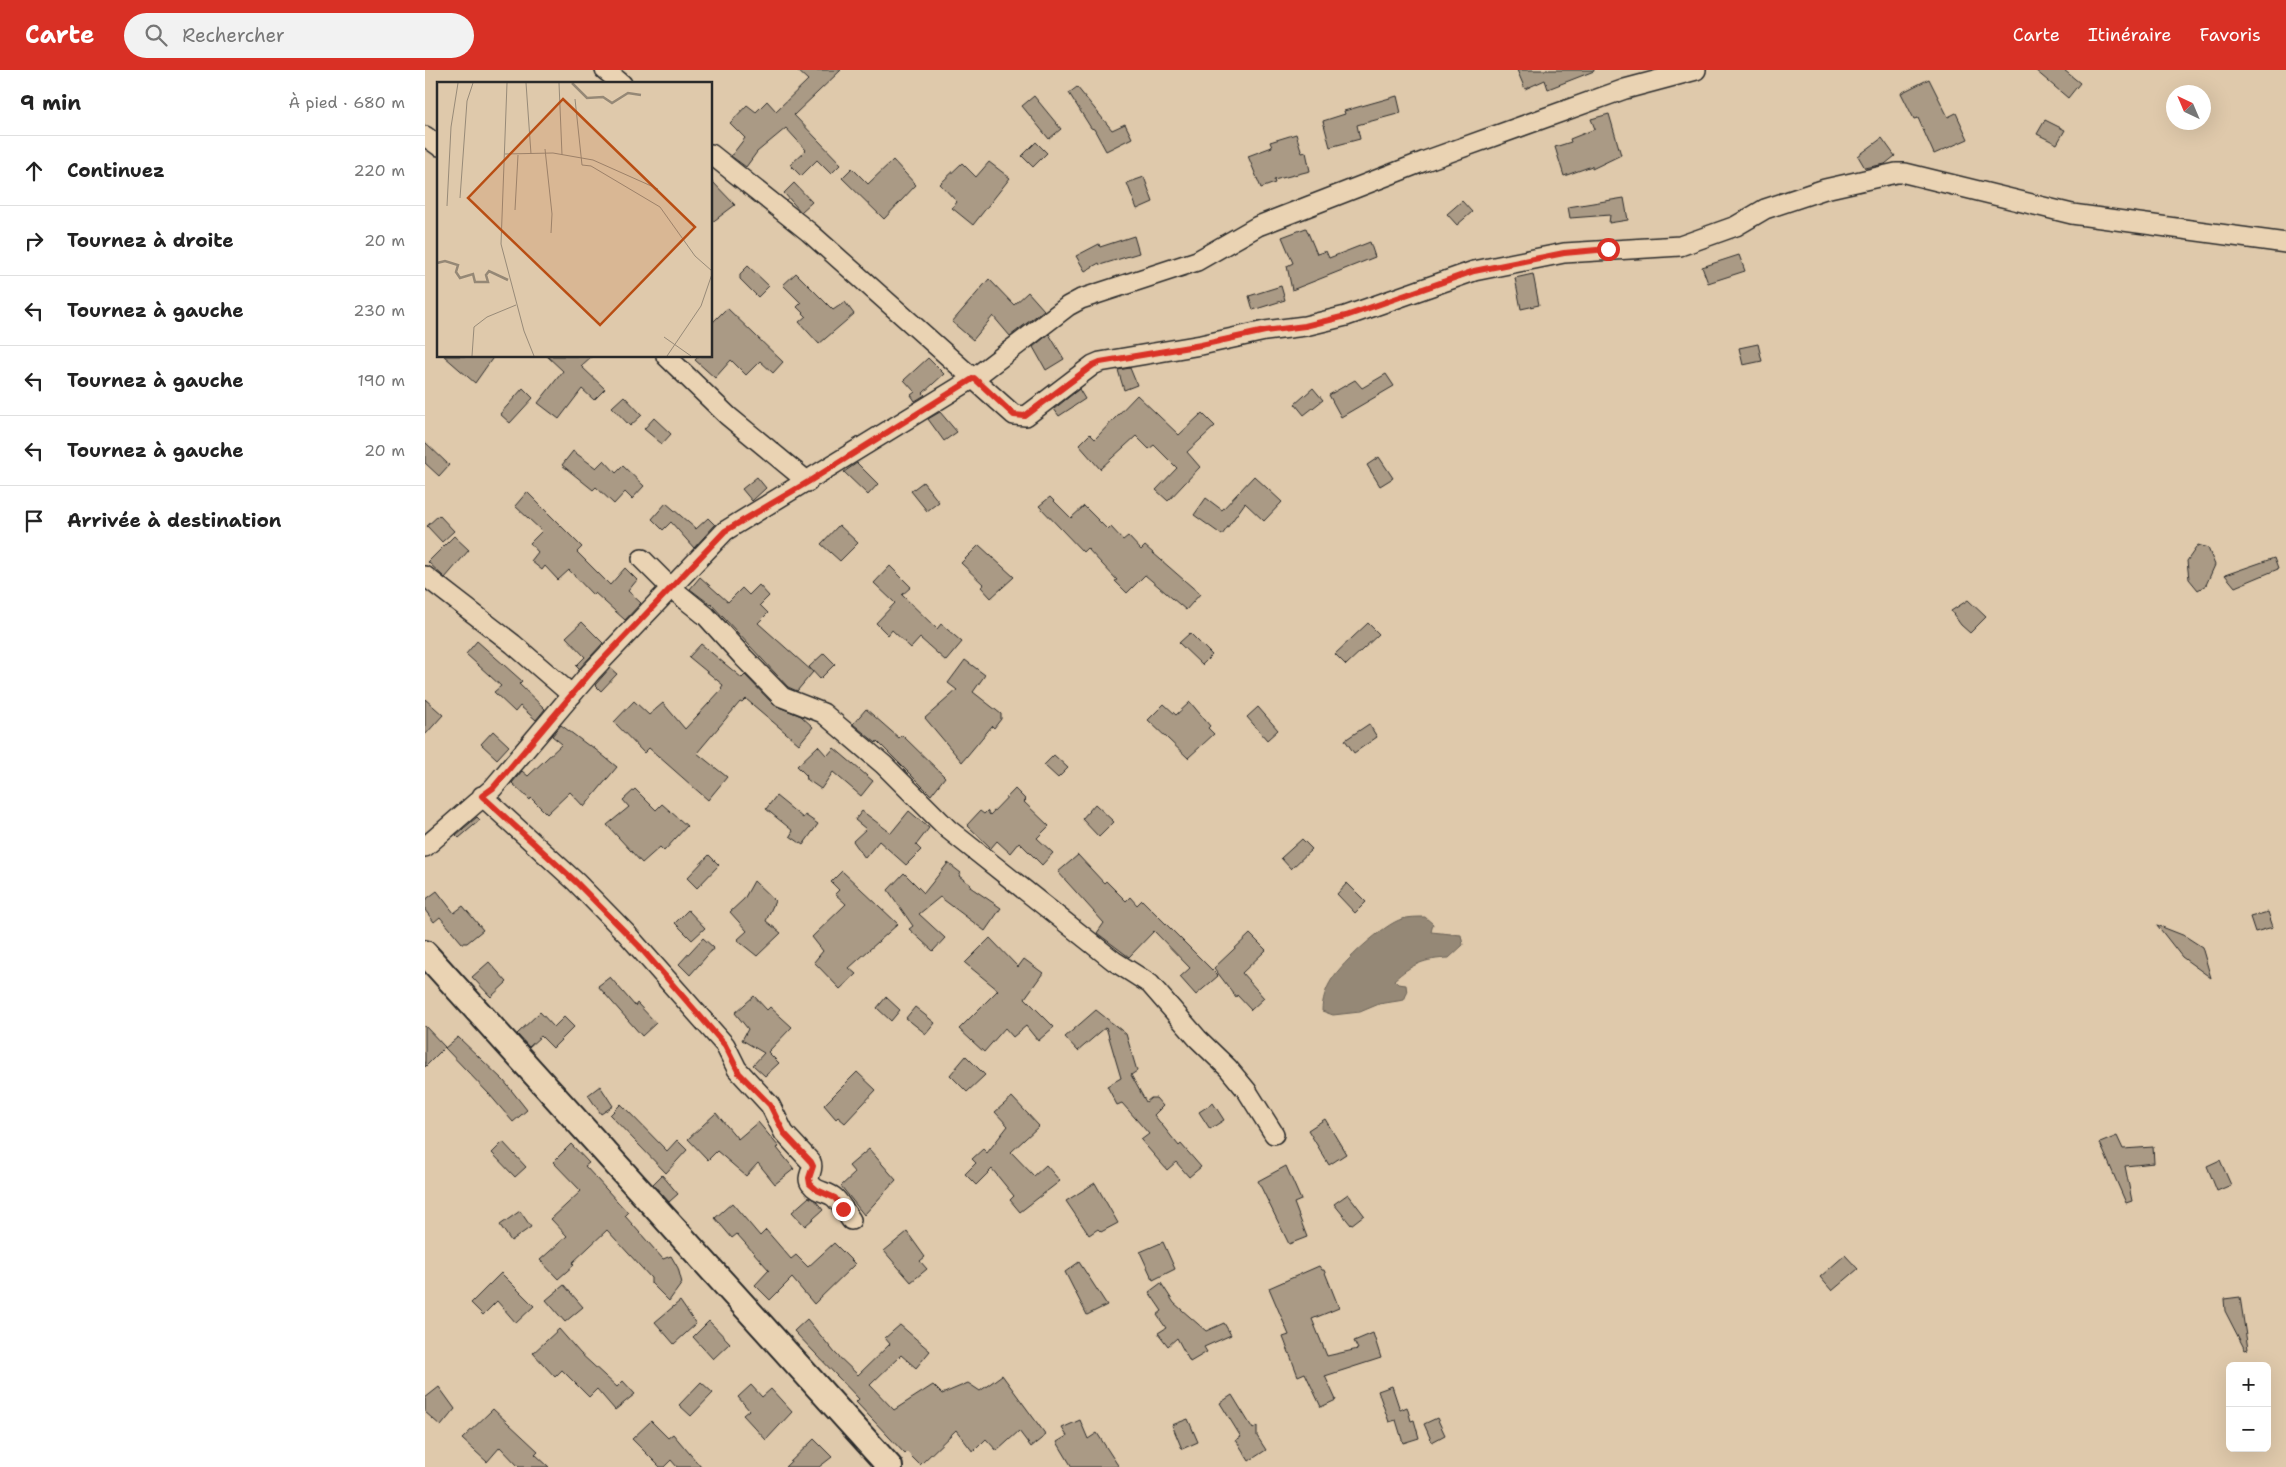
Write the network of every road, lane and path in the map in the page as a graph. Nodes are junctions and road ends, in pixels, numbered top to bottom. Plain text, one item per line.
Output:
1 (605, 70) edge
2 (1696, 70) edge
3 (620, 82) edge
4 (425, 136) edge
5 (437, 145) edge
6 (713, 156) edge
7 (2286, 243) edge
8 (668, 358) edge
9 (974, 378) junction
10 (808, 482) junction
11 (642, 559) dead end
12 (425, 576) edge
13 (670, 587) junction
14 (572, 695) junction
15 (482, 796) junction
16 (425, 847) edge
17 (425, 953) edge
18 (1274, 1134) dead end
19 (851, 1220) dead end
20 (890, 1467) edge

1 - 3 street
2 - 9 street
4 - 5 street
6 - 9 street
7 - 9 street
8 - 10 street
9 - 10 street
10 - 13 street
11 - 13 street
12 - 14 street
13 - 14 street
13 - 18 street
14 - 15 street
15 - 16 street
15 - 19 street
17 - 20 main road

